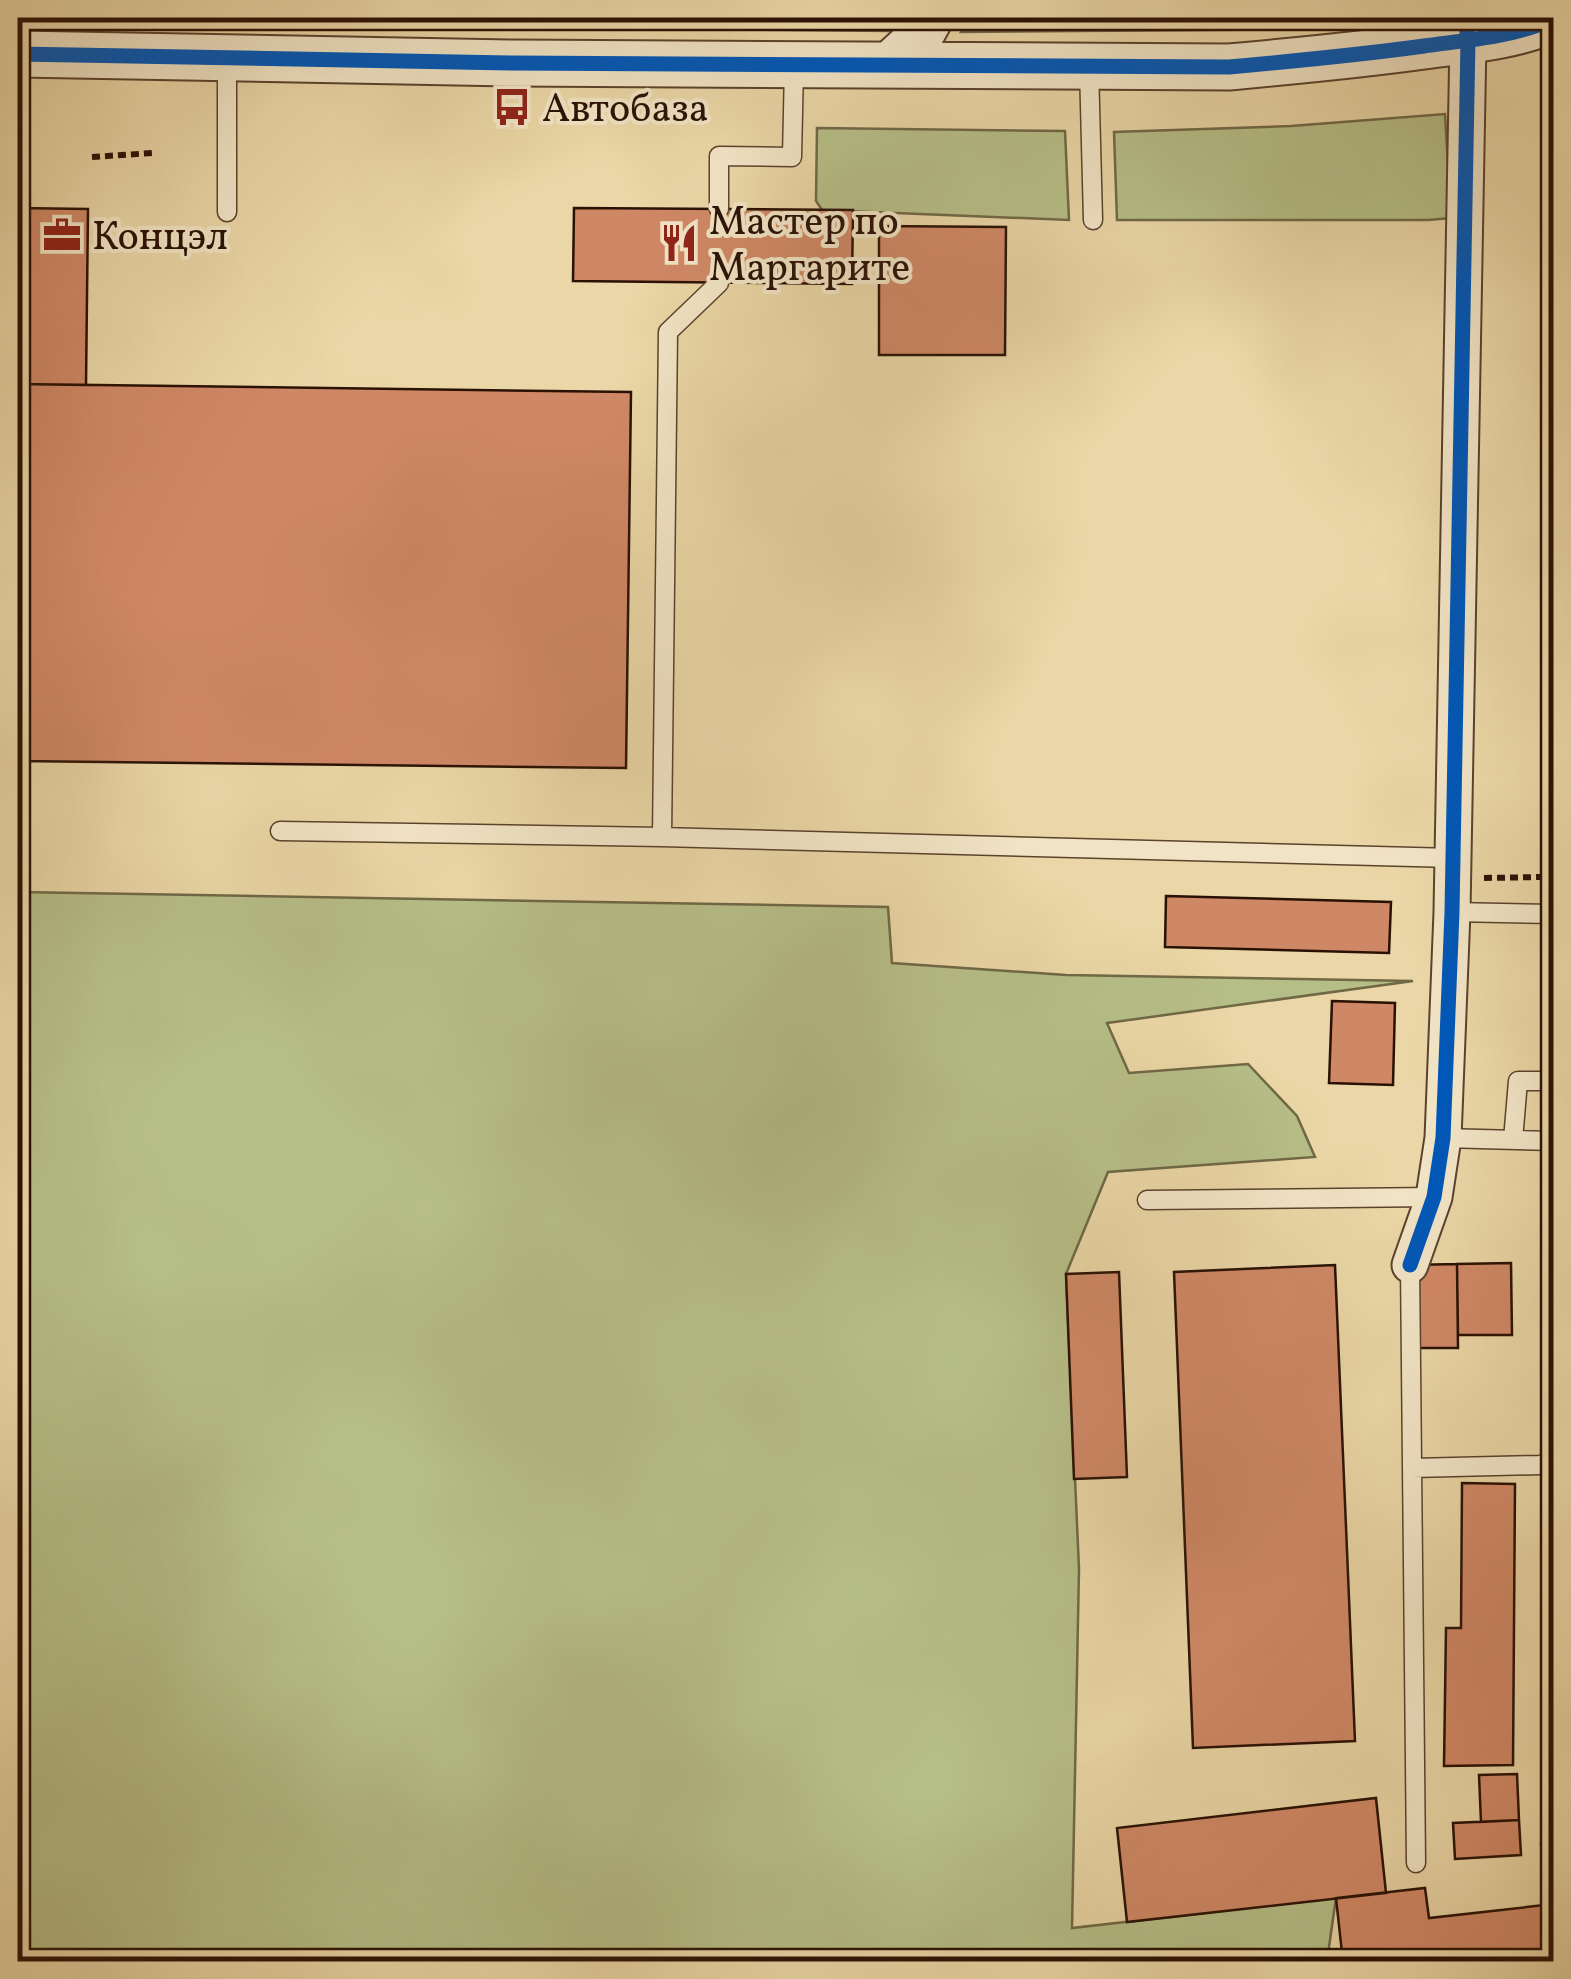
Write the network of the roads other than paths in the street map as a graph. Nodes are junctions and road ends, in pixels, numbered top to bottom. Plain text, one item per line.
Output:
1 (930, 18) edge
2 (1466, 29) edge
3 (1545, 30) edge
4 (18, 54) edge
5 (226, 57) junction
6 (891, 64) junction
7 (794, 65) junction
8 (1089, 67) junction
9 (719, 209) dead end
10 (227, 212) dead end
11 (1093, 220) dead end
12 (720, 283) dead end
13 (280, 831) dead end
14 (662, 837) junction
15 (1452, 883) junction
16 (1554, 914) edge
17 (1554, 1081) edge
18 (1443, 1138) junction
19 (1513, 1140) junction
20 (1554, 1141) edge
21 (1434, 1198) junction
22 (1147, 1200) dead end
23 (1410, 1265) joint
24 (1554, 1461) edge
25 (1412, 1468) junction
26 (1416, 1863) dead end

1 - 6 street
2 - 3 street
2 - 8 street
2 - 15 street
4 - 5 street
5 - 7 street
5 - 10 lane
6 - 7 street
6 - 8 street
7 - 9 lane
8 - 11 lane
12 - 14 lane
13 - 14 lane
14 - 15 lane
15 - 16 lane
15 - 18 street
17 - 19 lane
18 - 19 lane
18 - 21 street
19 - 20 lane
21 - 22 lane
21 - 23 street
23 - 25 lane
24 - 25 lane
25 - 26 lane

